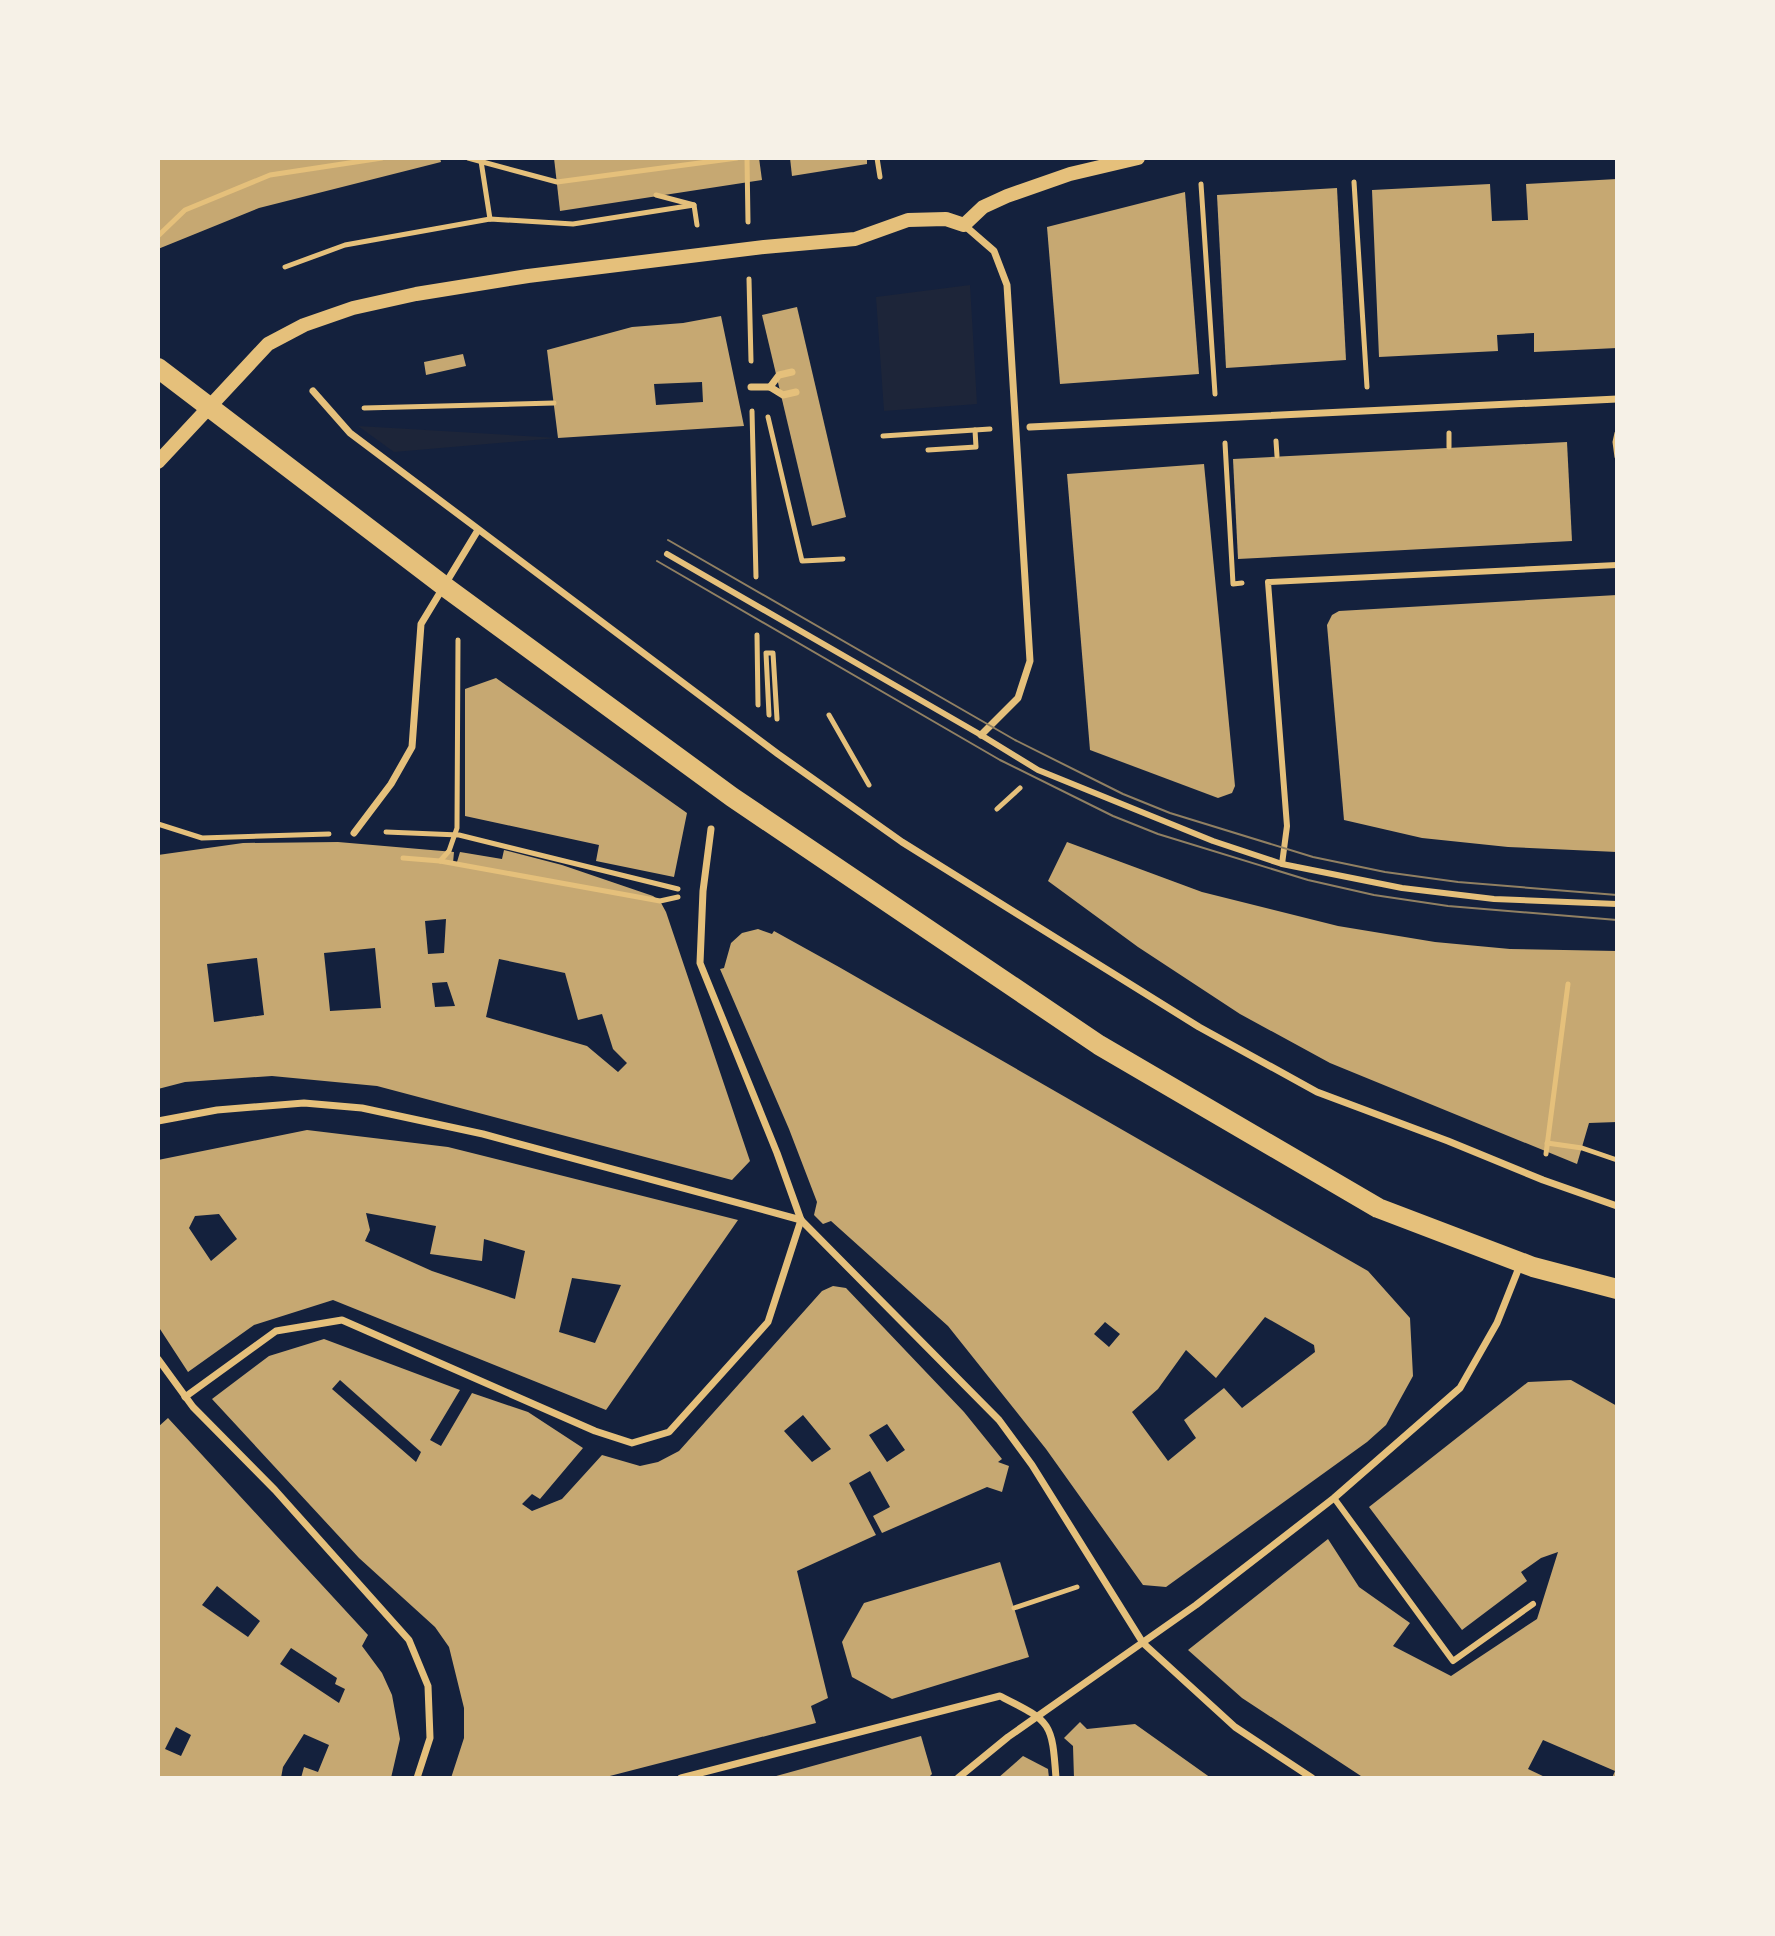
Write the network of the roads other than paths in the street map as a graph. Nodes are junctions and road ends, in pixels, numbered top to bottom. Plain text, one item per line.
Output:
1 (1138, 158) edge
2 (964, 225) junction
3 (158, 368) edge
4 (792, 372) dead end
5 (751, 387) road end
6 (770, 387) junction
7 (313, 391) dead end
8 (796, 392) dead end
9 (1617, 399) edge
10 (1030, 427) dead end
11 (158, 462) edge
12 (478, 530) junction
13 (667, 554) dead end
14 (1617, 565) edge
15 (981, 735) junction
16 (711, 829) dead end
17 (354, 833) road end
18 (1282, 864) junction
19 (1617, 904) edge
20 (158, 1121) edge
21 (1617, 1206) edge
22 (801, 1220) junction
23 (1522, 1262) junction
24 (1617, 1289) edge
25 (158, 1359) edge
26 (185, 1397) junction
27 (1334, 1498) junction
28 (1533, 1604) dead end
29 (1143, 1643) junction
30 (1039, 1716) junction
31 (417, 1778) edge
32 (681, 1778) edge
33 (958, 1778) edge
34 (1056, 1778) edge
35 (1312, 1778) edge

1 - 2 street
2 - 11 street
2 - 15 street
3 - 23 main road
4 - 6 street
5 - 6 street
6 - 8 street
7 - 12 street
9 - 10 street
12 - 17 street
12 - 21 street
13 - 15 lane
14 - 18 lane
15 - 18 lane
16 - 22 street
18 - 19 lane
20 - 22 street
22 - 26 street
22 - 29 street
23 - 24 main road
23 - 27 street
25 - 26 street
26 - 31 street
27 - 28 lane
27 - 29 street
29 - 30 street
29 - 35 street
30 - 32 street
30 - 33 street
30 - 34 street

